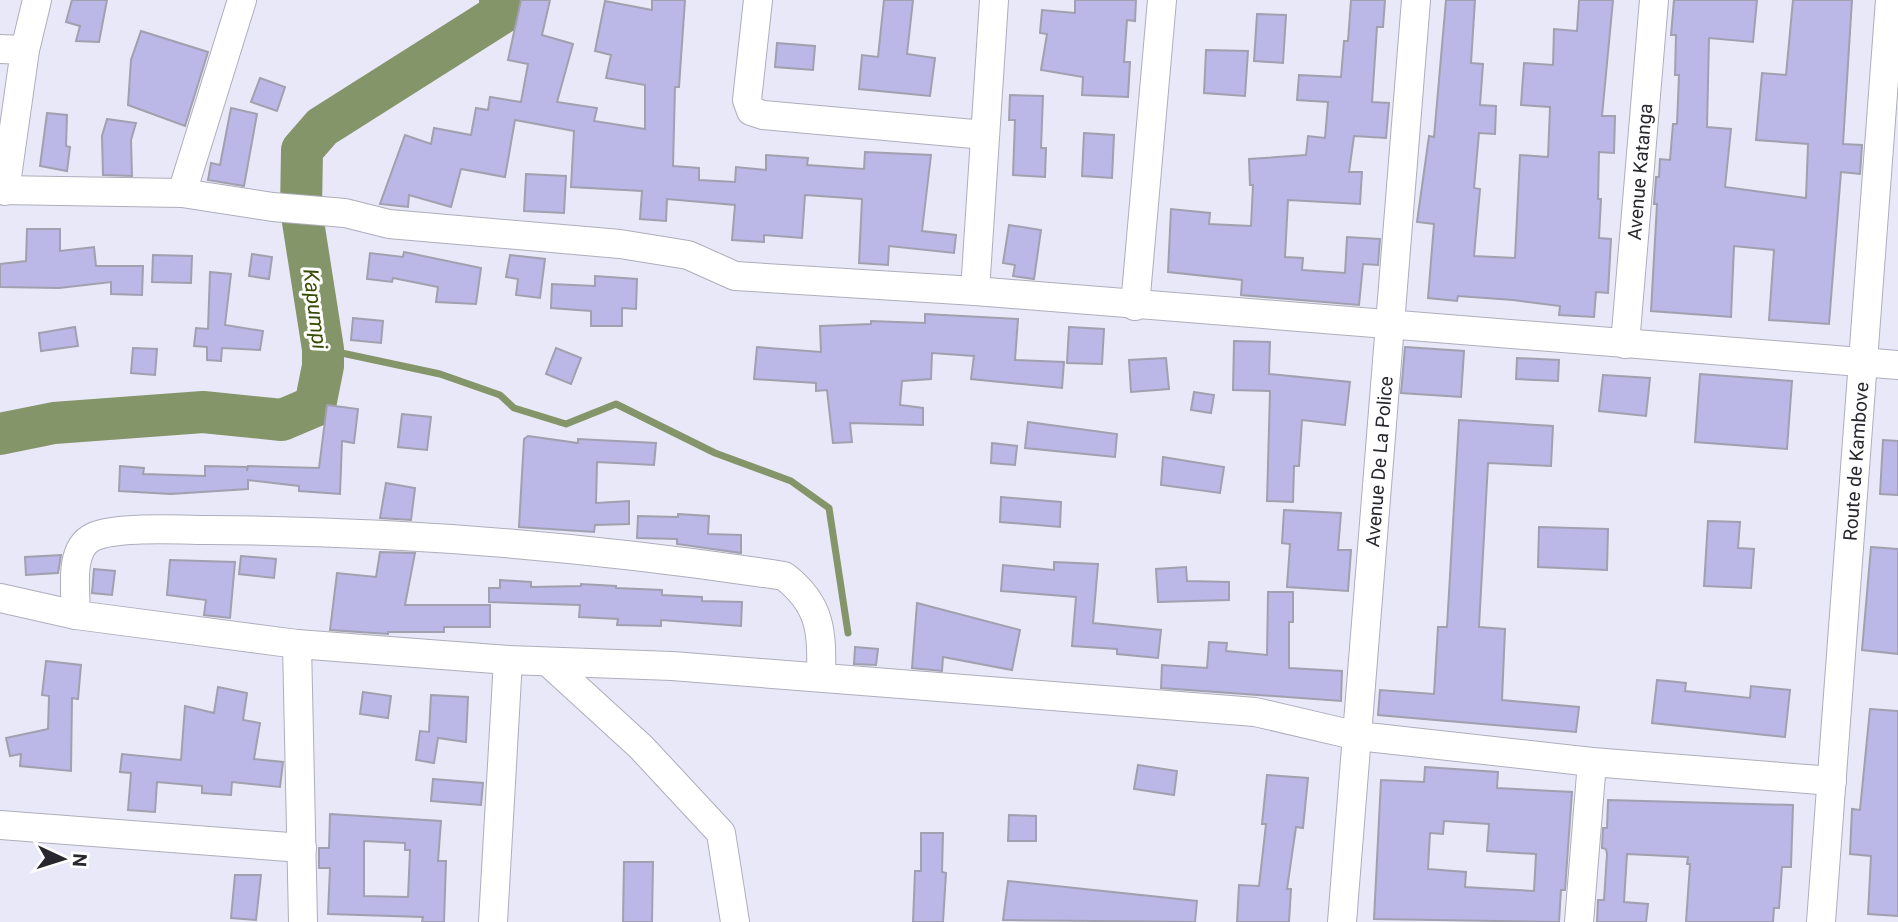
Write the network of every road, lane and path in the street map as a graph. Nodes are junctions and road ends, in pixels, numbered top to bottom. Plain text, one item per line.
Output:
1 (37, 0) edge
2 (242, 0) edge
3 (758, 0) edge
4 (994, 0) edge
5 (1162, 0) edge
6 (1416, 0) edge
7 (1654, 0) edge
8 (1890, 0) edge
9 (13, 49) edge
10 (985, 135) junction
11 (2, 191) edge
12 (182, 192) junction
13 (975, 291) junction
14 (1135, 306) junction
15 (1390, 326) junction
16 (1625, 344) junction
17 (1862, 362) junction
18 (1898, 365) edge
19 (0, 598) edge
20 (76, 615) junction
21 (297, 644) junction
22 (508, 660) junction
23 (548, 662) junction
24 (821, 677) junction
25 (1358, 736) junction
26 (1592, 762) junction
27 (1832, 781) junction
28 (0, 825) edge
29 (302, 848) junction
30 (303, 922) edge
31 (493, 922) edge
32 (735, 922) edge
33 (1342, 922) edge
34 (1578, 922) edge
35 (1821, 922) edge

1 - 9 street
2 - 12 street
3 - 10 street
4 - 10 street
5 - 14 street
6 - 15 street, Avenue De La Police
7 - 16 street, Avenue Katanga
8 - 17 street, Route de Kambove
9 - 11 street
10 - 13 street
11 - 12 street
12 - 13 street
13 - 14 street
14 - 15 street
15 - 16 street
15 - 25 street, Avenue De La Police
16 - 17 street
17 - 18 street
17 - 27 street, Route de Kambove
19 - 20 street
20 - 21 street
20 - 24 street
21 - 22 street
21 - 29 street
22 - 23 street
22 - 31 street
23 - 24 street
23 - 32 street
24 - 25 street
25 - 26 street
25 - 33 street, Avenue De La Police
26 - 27 street
26 - 34 street
27 - 35 street, Route de Kambove
28 - 29 street
29 - 30 street

